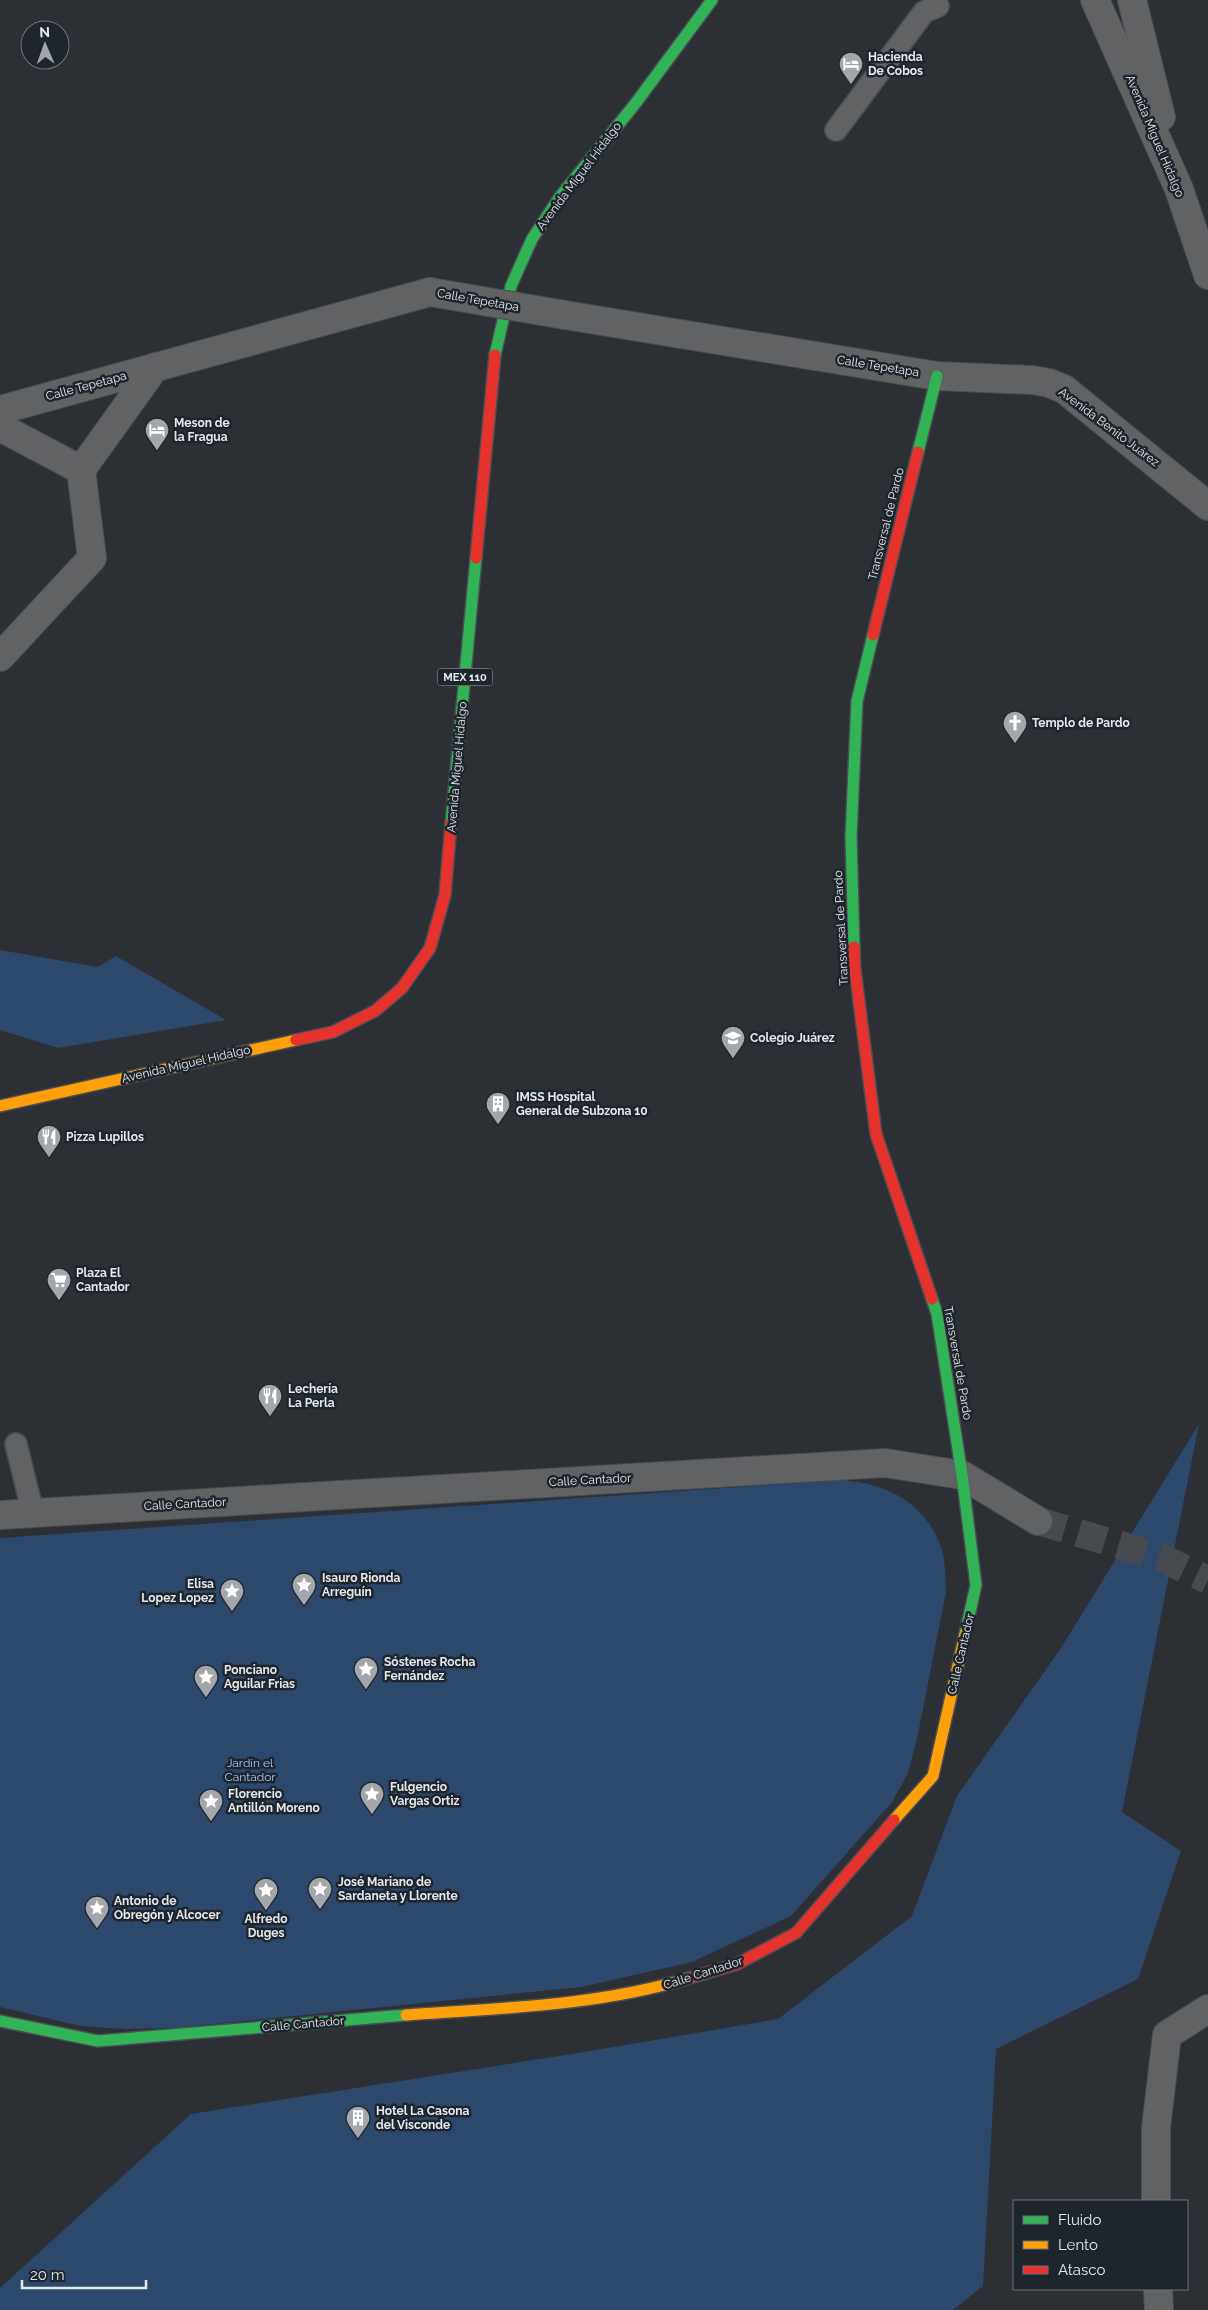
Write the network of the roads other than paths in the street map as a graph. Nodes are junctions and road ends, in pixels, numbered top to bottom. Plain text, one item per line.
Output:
1 (712, 0) edge
2 (1095, 0) edge
3 (1132, 0) edge
4 (938, 6) dead end
5 (836, 130) dead end
6 (1179, 189) junction
7 (1208, 275) edge
8 (155, 367) junction
9 (936, 376) junction
10 (0, 410) edge
11 (0, 427) edge
12 (81, 470) junction
13 (1208, 506) edge
14 (0, 657) edge
15 (0, 1106) edge
16 (16, 1444) dead end
17 (962, 1475) junction
18 (34, 1513) junction
19 (0, 1515) edge
20 (1038, 1521) tunnel mouth
21 (1208, 2009) edge
22 (0, 2021) edge
23 (1156, 2200) edge
24 (1158, 2290) edge
25 (1158, 2310) edge

1 - 15 street, Avenida Miguel Hidalgo / MEX 110
2 - 6 street, Avenida Miguel Hidalgo
3 - 6 street
4 - 5 lane
6 - 7 street, Avenida Miguel Hidalgo
8 - 9 street, Calle Tepetapa, bridge
8 - 10 street, Calle Tepetapa
8 - 12 street
9 - 13 street, Avenida Benito Juárez
9 - 17 street, Transversal de Pardo
11 - 12 street
12 - 14 street
16 - 18 lane
17 - 18 street, Calle Cantador
17 - 20 street
17 - 22 street, Calle Cantador
18 - 19 street, Calle Cantador
21 - 23 street
24 - 25 street

